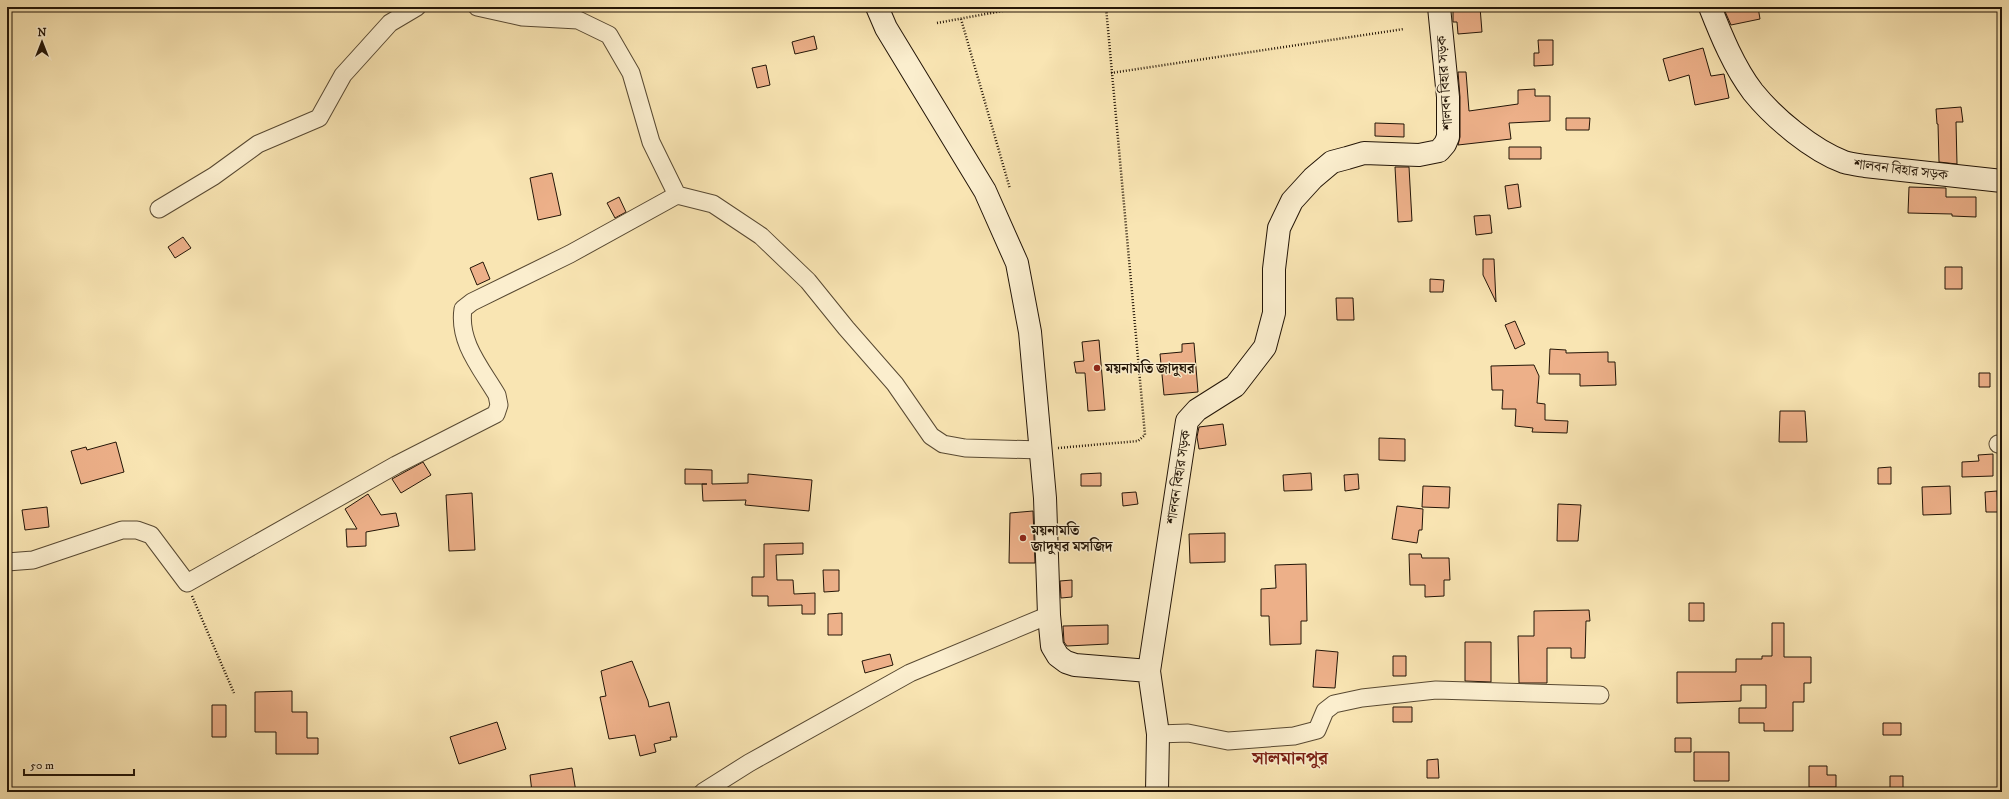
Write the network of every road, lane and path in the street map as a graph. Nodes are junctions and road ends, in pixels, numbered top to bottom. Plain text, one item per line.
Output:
1 (417, 7) edge
2 (477, 7) edge
3 (877, 7) edge
4 (1000, 7) edge
5 (1016, 7) edge
6 (1106, 7) edge
7 (1439, 7) edge
8 (1710, 7) edge
9 (1002, 12) junction
10 (961, 19) junction
11 (937, 23) dead end
12 (1404, 29) dead end
13 (1111, 73) junction
14 (2002, 181) edge
15 (1010, 189) dead end
16 (677, 195) junction
17 (160, 209) dead end
18 (1041, 450) junction
19 (7, 562) edge
20 (187, 583) junction
21 (1049, 615) junction
22 (1149, 671) junction
23 (234, 693) dead end
24 (1600, 695) dead end
25 (1158, 734) junction
26 (704, 792) edge
27 (1157, 792) edge

1 - 17 street
2 - 16 street
3 - 18 main road
4 - 9 path
5 - 9 path
6 - 13 path
7 - 22 main road, শালবন বিহার সড়ক
8 - 14 main road, শালবন বিহার সড়ক
9 - 10 path
10 - 11 path
10 - 15 path
12 - 13 path
13 - 18 path
16 - 18 street
16 - 20 street
18 - 21 main road
19 - 20 street
20 - 23 path
21 - 22 main road
21 - 26 street
22 - 25 main road, শালবন বিহার সড়ক
24 - 25 street
25 - 27 main road, শালবন বিহার সড়ক

